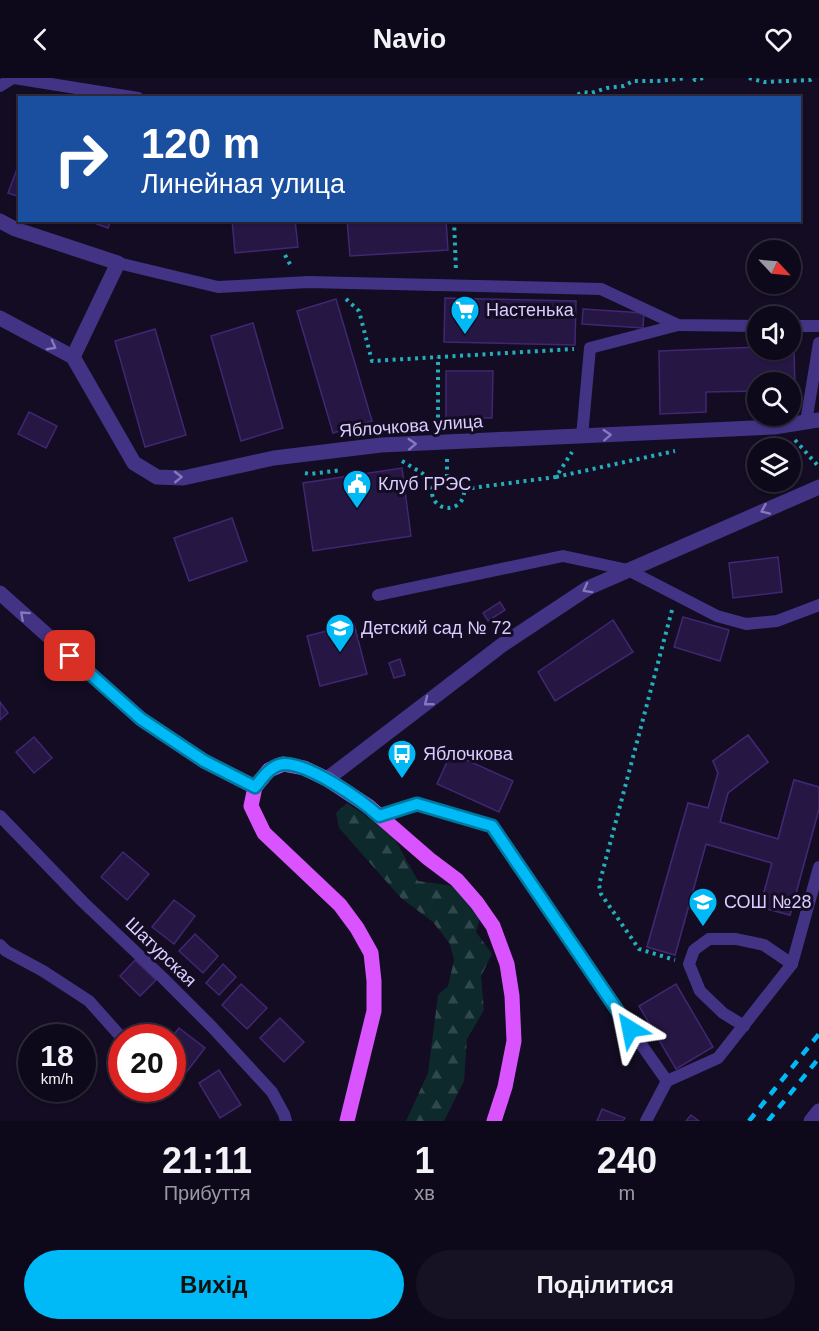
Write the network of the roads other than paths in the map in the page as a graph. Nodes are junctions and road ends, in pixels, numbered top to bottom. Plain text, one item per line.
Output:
1 (13, 78) edge
2 (0, 86) edge
3 (126, 96) edge
4 (0, 221) edge
5 (118, 263) junction
6 (0, 318) edge
7 (678, 325) junction
8 (747, 326) edge
9 (801, 326) edge
10 (819, 326) edge
11 (819, 343) edge
12 (74, 357) junction
13 (812, 421) edge
14 (582, 436) junction
15 (819, 487) edge
16 (628, 570) junction
17 (0, 593) edge
18 (378, 595) dead end
19 (819, 605) edge
20 (327, 780) junction
21 (255, 787) junction
22 (0, 816) edge
23 (379, 816) junction
24 (819, 867) edge
25 (0, 945) edge
26 (792, 964) junction
27 (109, 1024) edge
28 (744, 1026) junction
29 (666, 1081) junction
30 (819, 1111) edge
31 (286, 1121) edge
32 (347, 1121) edge
33 (494, 1121) edge
34 (646, 1121) edge
35 (810, 1121) edge

1 - 2 lane
1 - 3 lane
4 - 5 street
5 - 7 lane
5 - 12 street
6 -> 12 street
7 - 8 lane
7 - 14 lane
9 - 10 lane
11 - 13 lane
12 -> 14 street, Яблочкова улица
14 -> 13 street, Яблочкова улица
15 -> 16 street
16 - 18 lane
16 - 19 lane
16 -> 20 street
21 -> 17 street
20 - 21 main road
20 - 23 main road
21 - 32 main road
22 - 31 lane, Шатурская
23 - 29 lane
23 - 33 main road
24 - 26 lane
25 - 27 lane
26 - 28 lane
26 - 28 lane
28 - 29 lane
29 - 34 lane
30 - 35 street

